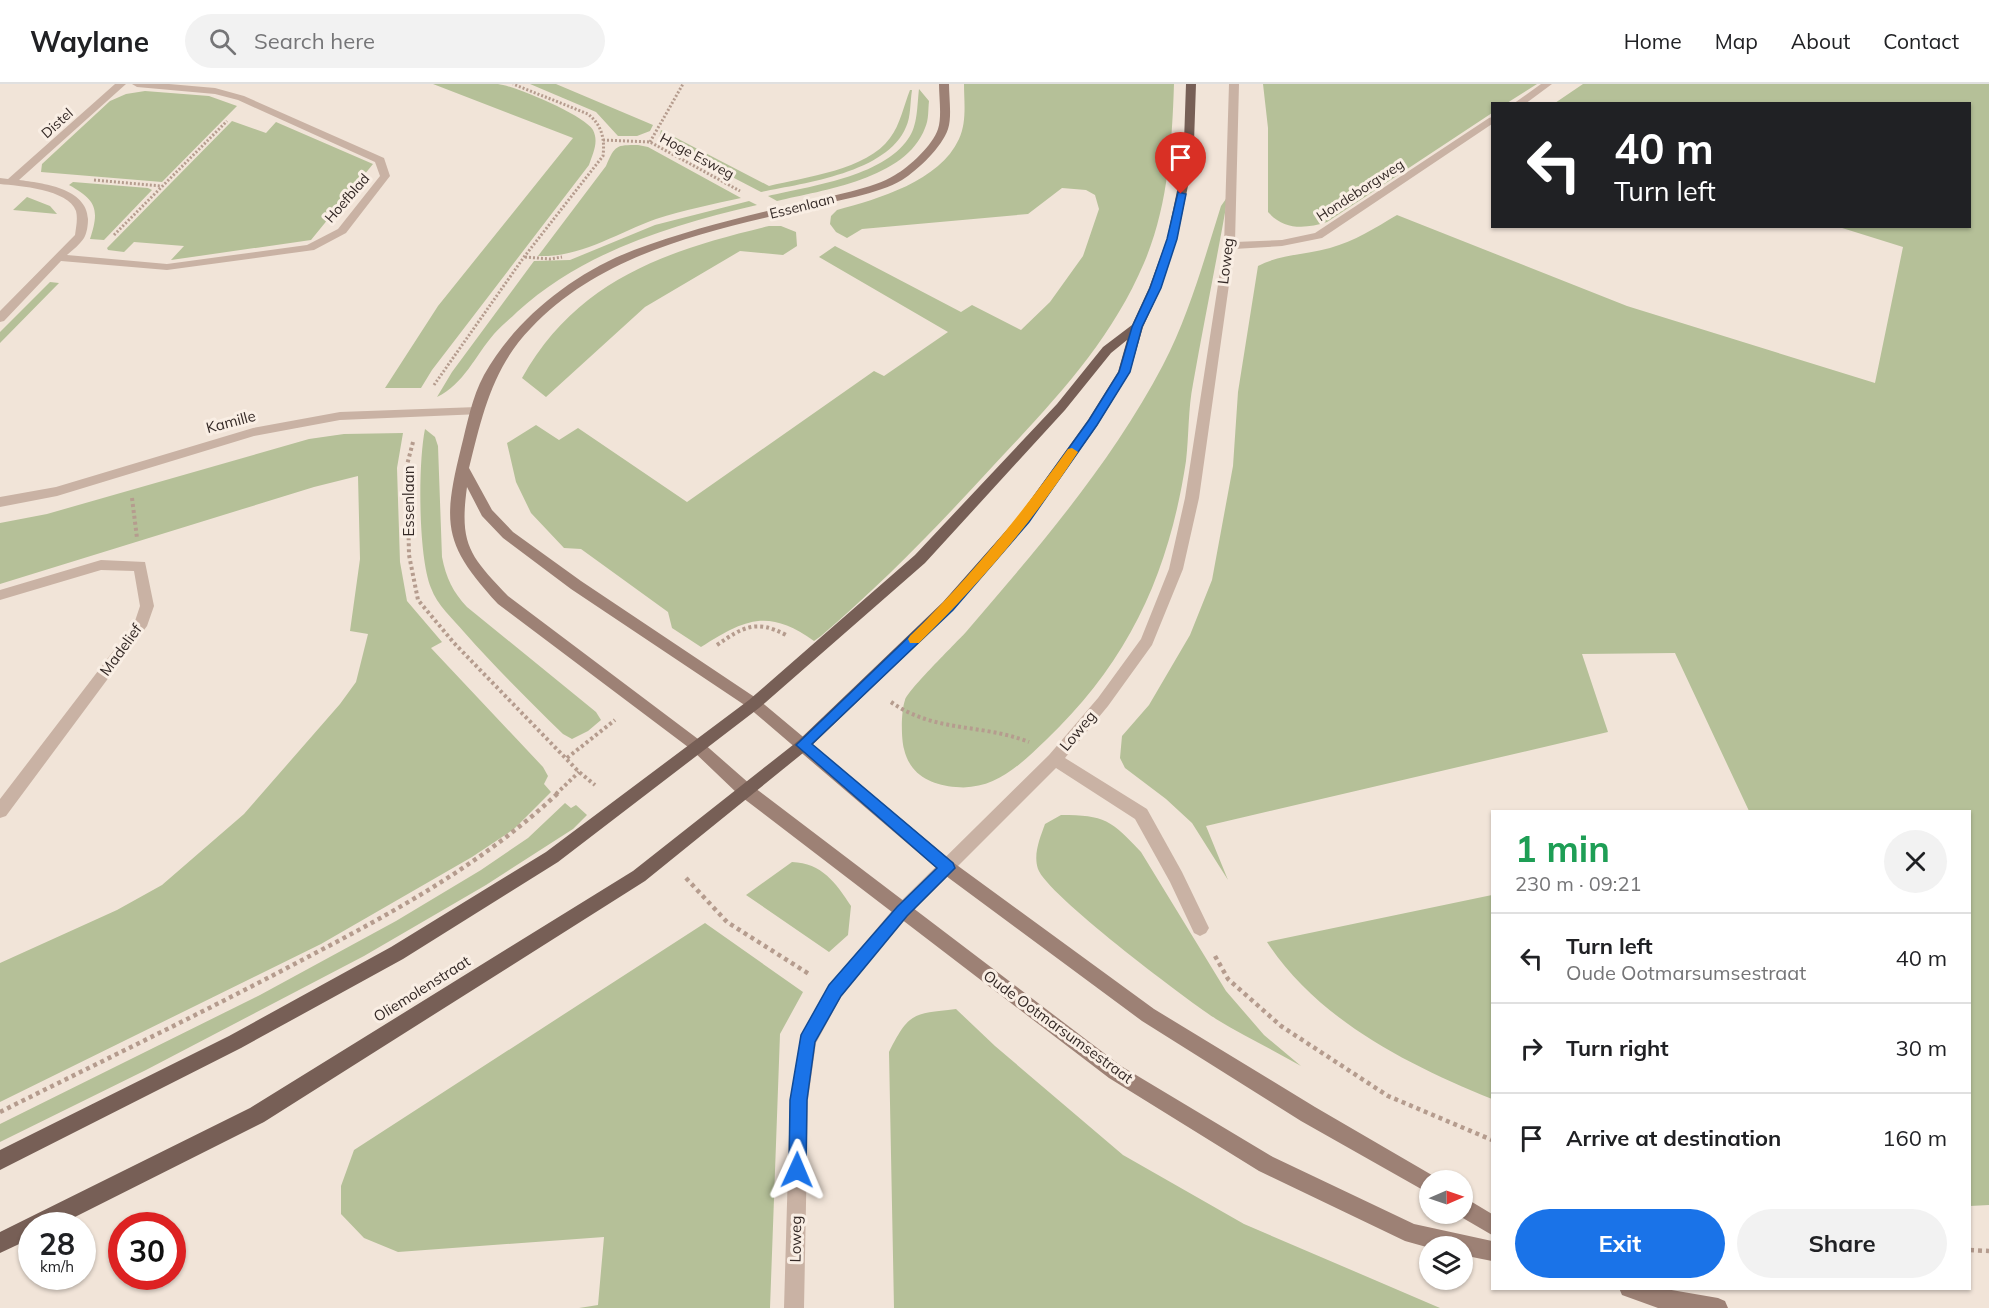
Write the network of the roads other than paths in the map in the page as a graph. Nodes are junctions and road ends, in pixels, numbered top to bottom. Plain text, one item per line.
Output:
1 (121, 84) edge
2 (137, 84) edge
3 (944, 84) edge
4 (1191, 84) edge
5 (1234, 84) edge
6 (1547, 84) edge
7 (1521, 102) edge
8 (1491, 121) edge
9 (5, 182) edge
10 (1229, 246) junction
11 (60, 258) junction
12 (0, 318) edge
13 (1137, 327) junction
14 (477, 411) junction
15 (463, 468) junction
16 (0, 501) edge
17 (0, 595) edge
18 (754, 704) junction
19 (803, 745) junction
20 (697, 746) junction
21 (1055, 759) junction
22 (745, 790) junction
23 (0, 811) edge
24 (948, 868) junction
25 (902, 912) junction
26 (1200, 928) road end
27 (0, 1160) edge
28 (1419, 1179) edge
29 (61, 1212) edge
30 (1473, 1213) edge
31 (1491, 1224) edge
32 (18, 1234) edge
33 (0, 1243) edge
34 (1491, 1251) edge
35 (1635, 1290) edge
36 (794, 1308) edge
37 (1718, 1308) edge

1 - 9 street, Distel
2 - 11 street, Hoefblad
3 - 14 street, Essenlaan
4 - 13 main road, Oliemolenstraat
5 - 10 street, Loweg
6 - 7 street
8 - 10 street, Hondeborgweg
9 - 11 street
10 - 21 street, Loweg
11 - 12 street
13 - 18 main road
13 - 19 main road, Oliemolenstraat
14 - 15 street, Essenlaan
14 - 16 street, Kamille
15 - 18 street
15 - 20 street, Essenlaan
17 - 23 street, Madelief
18 - 19 street
18 - 20 main road
19 - 22 main road, Oliemolenstraat
19 - 24 street
20 - 22 street, Oude Ootmarsumsestraat
20 - 27 main road
21 - 24 street, Loweg
21 - 26 street
22 - 25 street, Oude Ootmarsumsestraat
22 - 29 main road, Oliemolenstraat
24 - 25 street, Loweg
24 - 28 street
25 - 34 street, Oude Ootmarsumsestraat
25 - 36 street, Loweg
30 - 31 street
32 - 33 main road, Oliemolenstraat
35 - 37 street

